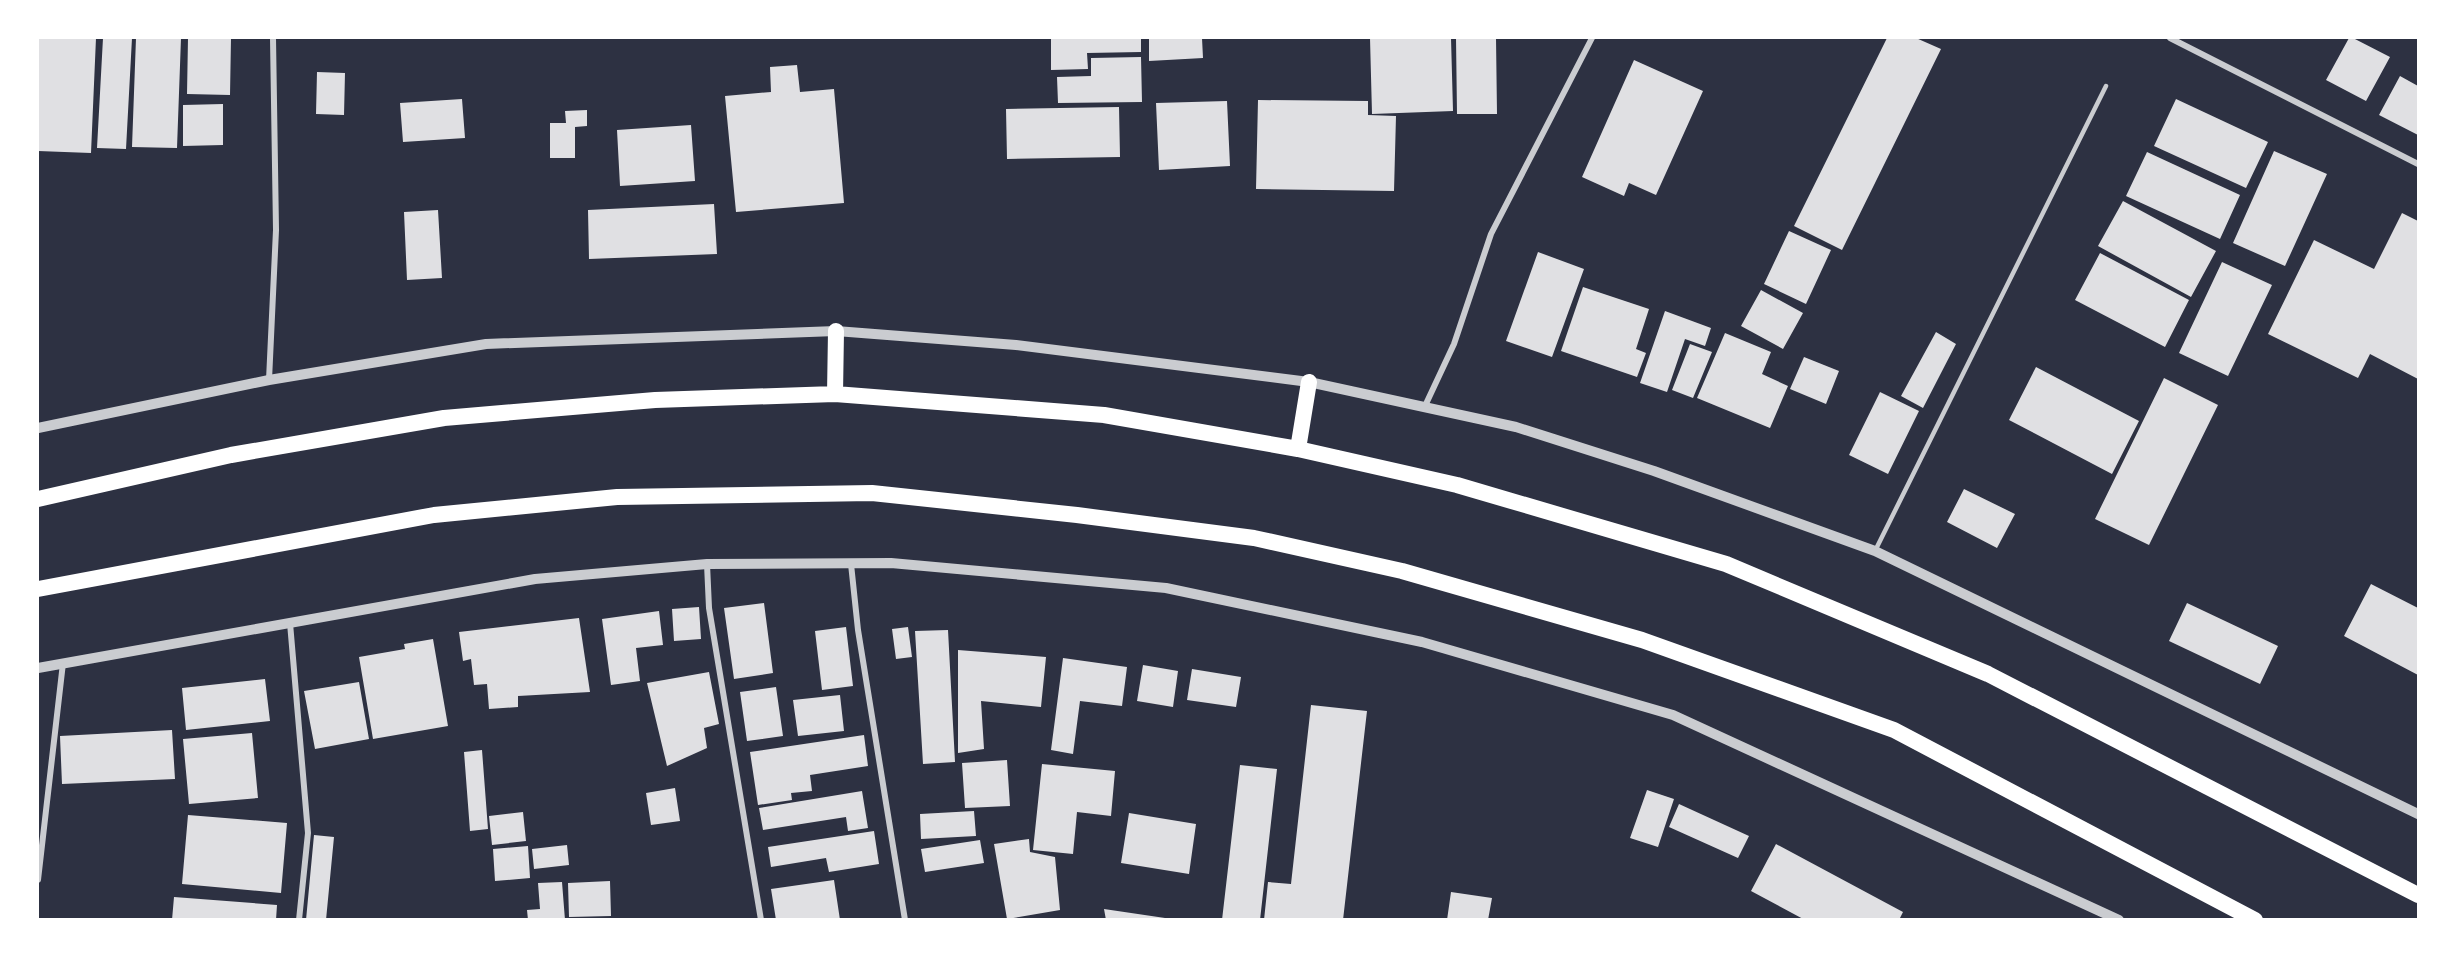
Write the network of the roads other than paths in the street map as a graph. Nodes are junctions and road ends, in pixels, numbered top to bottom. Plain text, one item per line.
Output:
1 (273, 38) edge
2 (1592, 38) edge
3 (2170, 38) edge
4 (2106, 86) dead end
5 (2418, 164) edge
6 (836, 331) junction
7 (269, 380) junction
8 (1309, 382) junction
9 (835, 394) junction
10 (1425, 406) junction
11 (38, 428) edge
12 (1298, 449) junction
13 (38, 499) edge
14 (1875, 550) junction
15 (707, 564) junction
16 (851, 564) junction
17 (38, 589) edge
18 (290, 622) junction
19 (63, 663) junction
20 (38, 668) edge
21 (2418, 814) edge
22 (38, 880) edge
23 (2418, 895) edge
24 (299, 920) edge
25 (761, 920) edge
26 (905, 920) edge
27 (2119, 920) edge
28 (2255, 920) edge

1 - 7 street
2 - 10 street
3 - 5 street
4 - 14 lane
6 - 7 street
6 - 8 street
6 - 9 highway
7 - 11 street
8 - 10 street
8 - 12 highway
9 - 12 highway
9 - 13 highway
10 - 14 street
12 - 23 highway
14 - 21 street
15 - 16 street
15 - 18 street
15 - 25 street
16 - 26 street
16 - 27 street
17 - 28 highway
18 - 19 street
18 - 24 street
19 - 20 street
19 - 22 street

